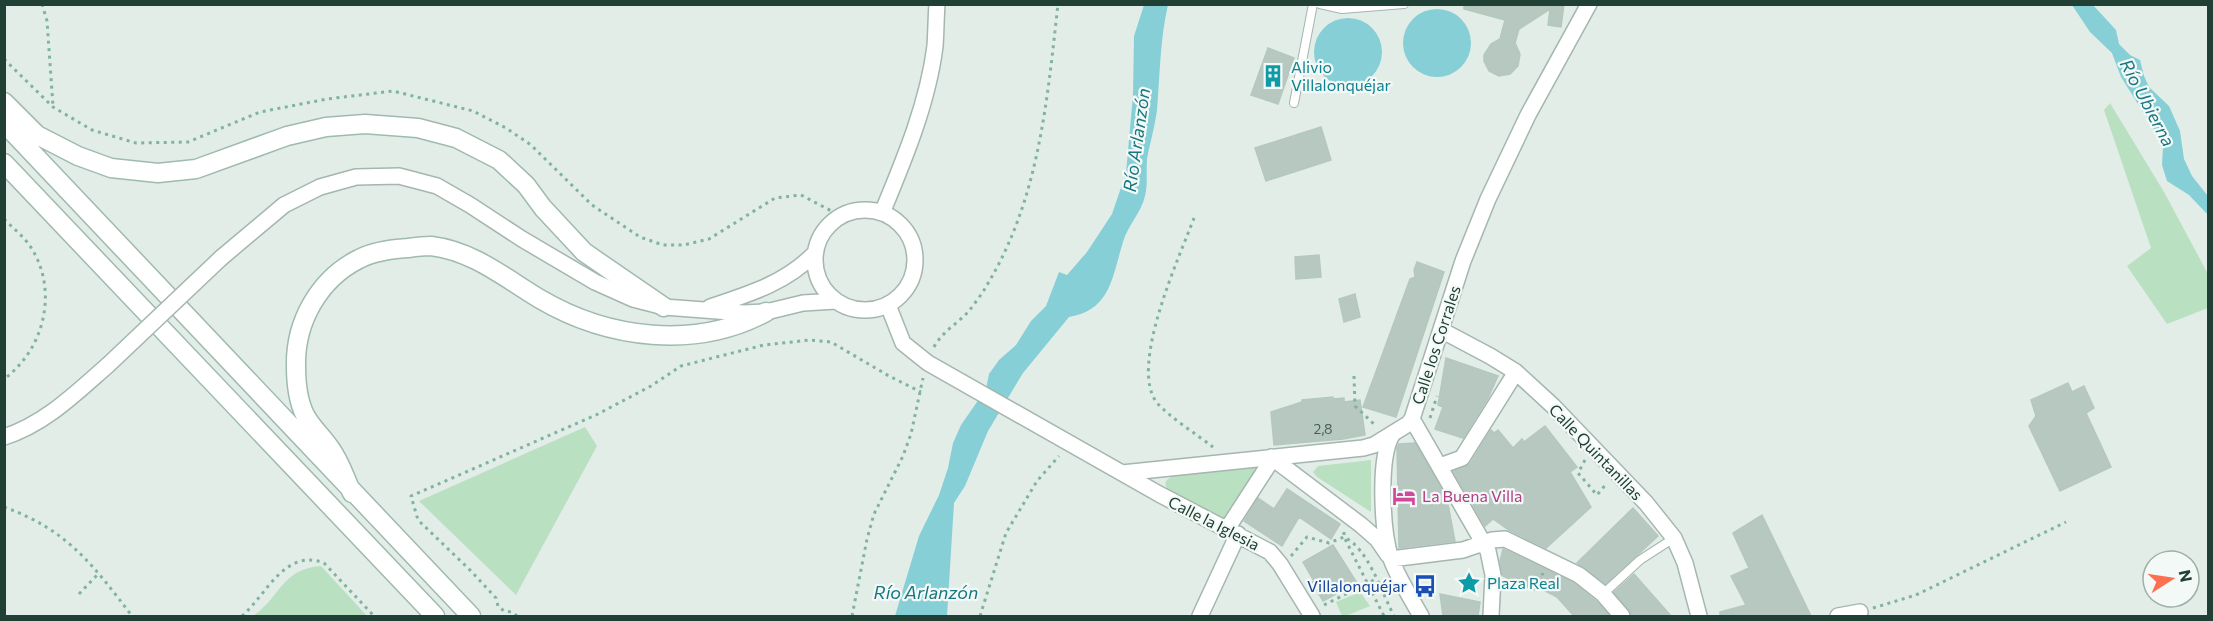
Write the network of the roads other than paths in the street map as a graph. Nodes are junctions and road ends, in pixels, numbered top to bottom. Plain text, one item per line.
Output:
1 (937, 4) edge
2 (1313, 4) edge
3 (1320, 4) edge
4 (1404, 4) edge
5 (1589, 4) edge
6 (4, 102) edge
7 (1294, 103) dead end
8 (4, 123) edge
9 (4, 163) edge
10 (882, 213) junction
11 (815, 253) junction
12 (836, 301) junction
13 (888, 305) junction
14 (664, 307) junction
15 (705, 309) junction
16 (766, 312) junction
17 (1441, 330) junction
18 (1516, 372) junction
19 (1412, 418) junction
20 (4, 437) edge
21 (1379, 450) junction
22 (1311, 453) junction
23 (1272, 457) junction
24 (1440, 466) junction
25 (1164, 469) junction
26 (1122, 473) junction
27 (1303, 481) junction
28 (352, 493) junction
29 (1159, 495) junction
30 (1384, 517) junction
31 (1361, 525) junction
32 (1232, 532) junction
33 (1674, 538) junction
34 (1484, 544) junction
35 (1391, 559) junction
36 (1603, 594) junction
37 (1315, 612) edge
38 (1860, 612) road end
39 (435, 616) edge
40 (471, 616) edge
41 (1200, 616) edge
42 (1421, 616) edge
43 (1491, 616) edge
44 (1622, 616) edge
45 (1699, 616) edge
46 (1838, 616) edge

1 - 10 street
2 - 7 lane
3 - 4 lane
5 - 17 street, Calle los Corrales
6 - 14 main road
8 - 28 main road
9 - 39 main road
10 - 11 street
10 - 13 street
11 - 12 street
11 - 15 street
12 - 13 street
12 - 16 street
13 - 26 street, Calle la Iglesia
14 - 15 street
14 - 20 street, bridge
15 - 16 street
16 - 28 main road
17 - 18 street, Calle Quintanillas
17 - 19 street, Calle los Corrales
18 - 24 street
18 - 33 street, Calle Quintanillas
19 - 21 street, Calle los Corrales
19 - 24 street
21 - 22 street
21 - 30 street
22 - 23 street
22 - 27 street
23 - 25 street
23 - 27 street
23 - 32 street
24 - 34 street
25 - 26 street
25 - 29 street
26 - 29 street, Calle la Iglesia
27 - 31 street
28 - 40 main road
29 - 32 street, Calle la Iglesia
30 - 31 street
30 - 35 street
31 - 35 street
32 - 37 street, Calle la Iglesia
32 - 41 street
33 - 36 lane
33 - 45 street, Calle Quintanillas
34 - 35 street
34 - 36 street
34 - 43 street
35 - 42 street
36 - 44 street
38 - 46 street

